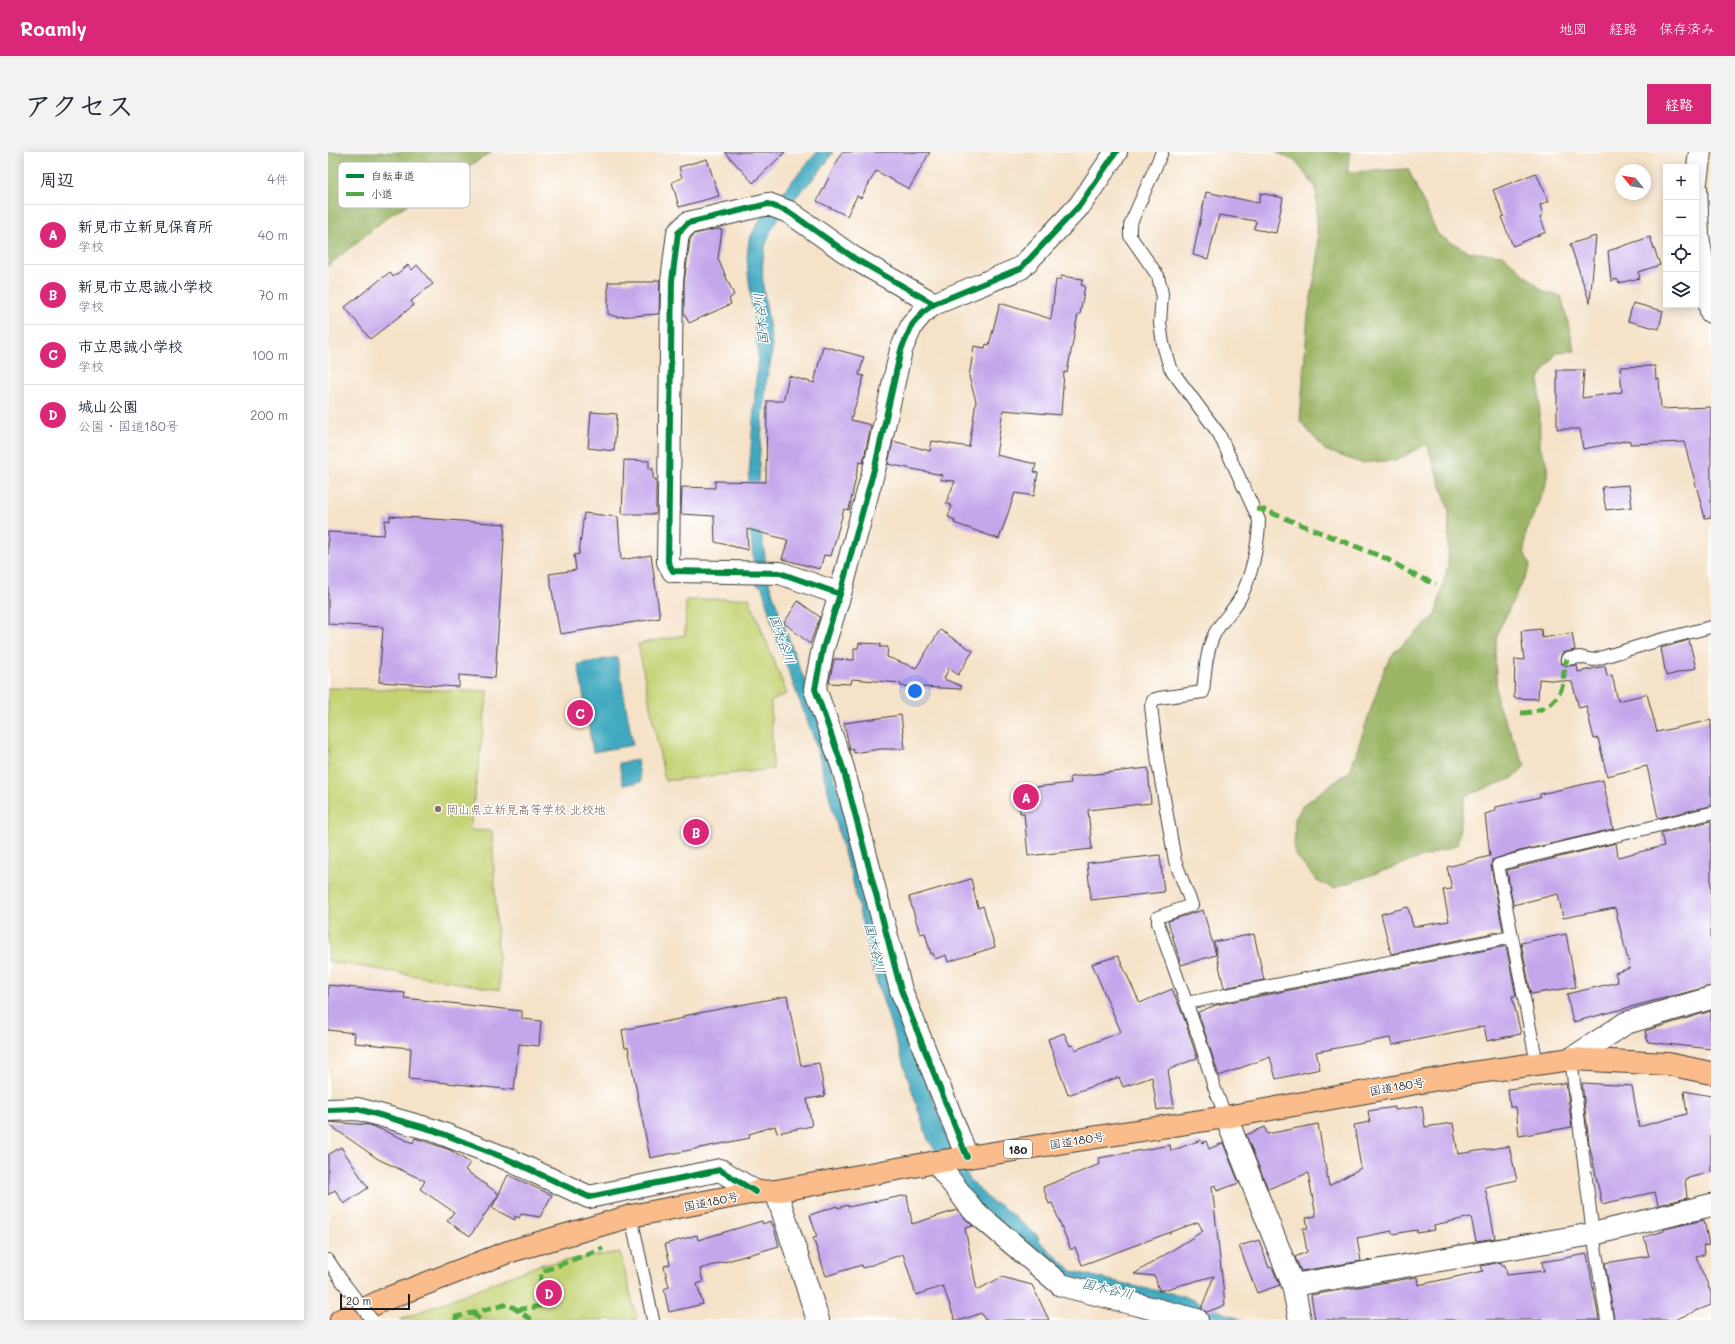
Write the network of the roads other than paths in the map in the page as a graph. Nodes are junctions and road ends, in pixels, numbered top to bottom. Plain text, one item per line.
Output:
1 (1116, 152) edge
2 (1162, 152) edge
3 (1700, 152) edge
4 (1698, 164) edge
5 (1696, 200) edge
6 (934, 304) junction
7 (1711, 312) edge
8 (840, 594) junction
9 (1711, 627) edge
10 (1567, 659) dead end
11 (1711, 813) edge
12 (1512, 937) junction
13 (1711, 998) edge
14 (1187, 1003) junction
15 (1571, 1059) junction
16 (1537, 1064) junction
17 (1711, 1073) edge
18 (328, 1110) edge
19 (1226, 1117) junction
20 (967, 1157) junction
21 (936, 1162) junction
22 (766, 1192) junction
23 (1711, 1205) edge
24 (631, 1216) junction
25 (1593, 1234) junction
26 (328, 1260) edge
27 (1293, 1285) junction
28 (341, 1320) edge
29 (372, 1320) edge
30 (654, 1320) edge
31 (818, 1320) edge
32 (1197, 1320) edge
33 (1300, 1320) edge
34 (1607, 1320) edge

1 - 6 street
2 - 14 lane
3 - 4 street
5 - 7 street
6 - 8 street
6 - 8 street
8 - 20 street
9 - 10 lane
11 - 12 lane
12 - 14 lane
12 - 16 lane
13 - 15 street
14 - 19 lane
15 - 16 highway, 国道180号 / 180
15 - 17 highway, 国道180号 / 180
15 - 25 lane
16 - 19 highway, 国道180号 / 180
18 - 22 street
19 - 20 highway, 国道180号 / 180
19 - 27 street
20 - 21 highway, 国道180号 / 180
21 - 22 highway, 国道180号 / 180
21 - 32 street
22 - 24 highway, 国道180号 / 180
22 - 31 street
23 - 25 street
24 - 28 highway, 国道180号 / 180
24 - 30 lane
25 - 27 street
25 - 34 lane
26 - 29 lane, bridge
27 - 33 street

